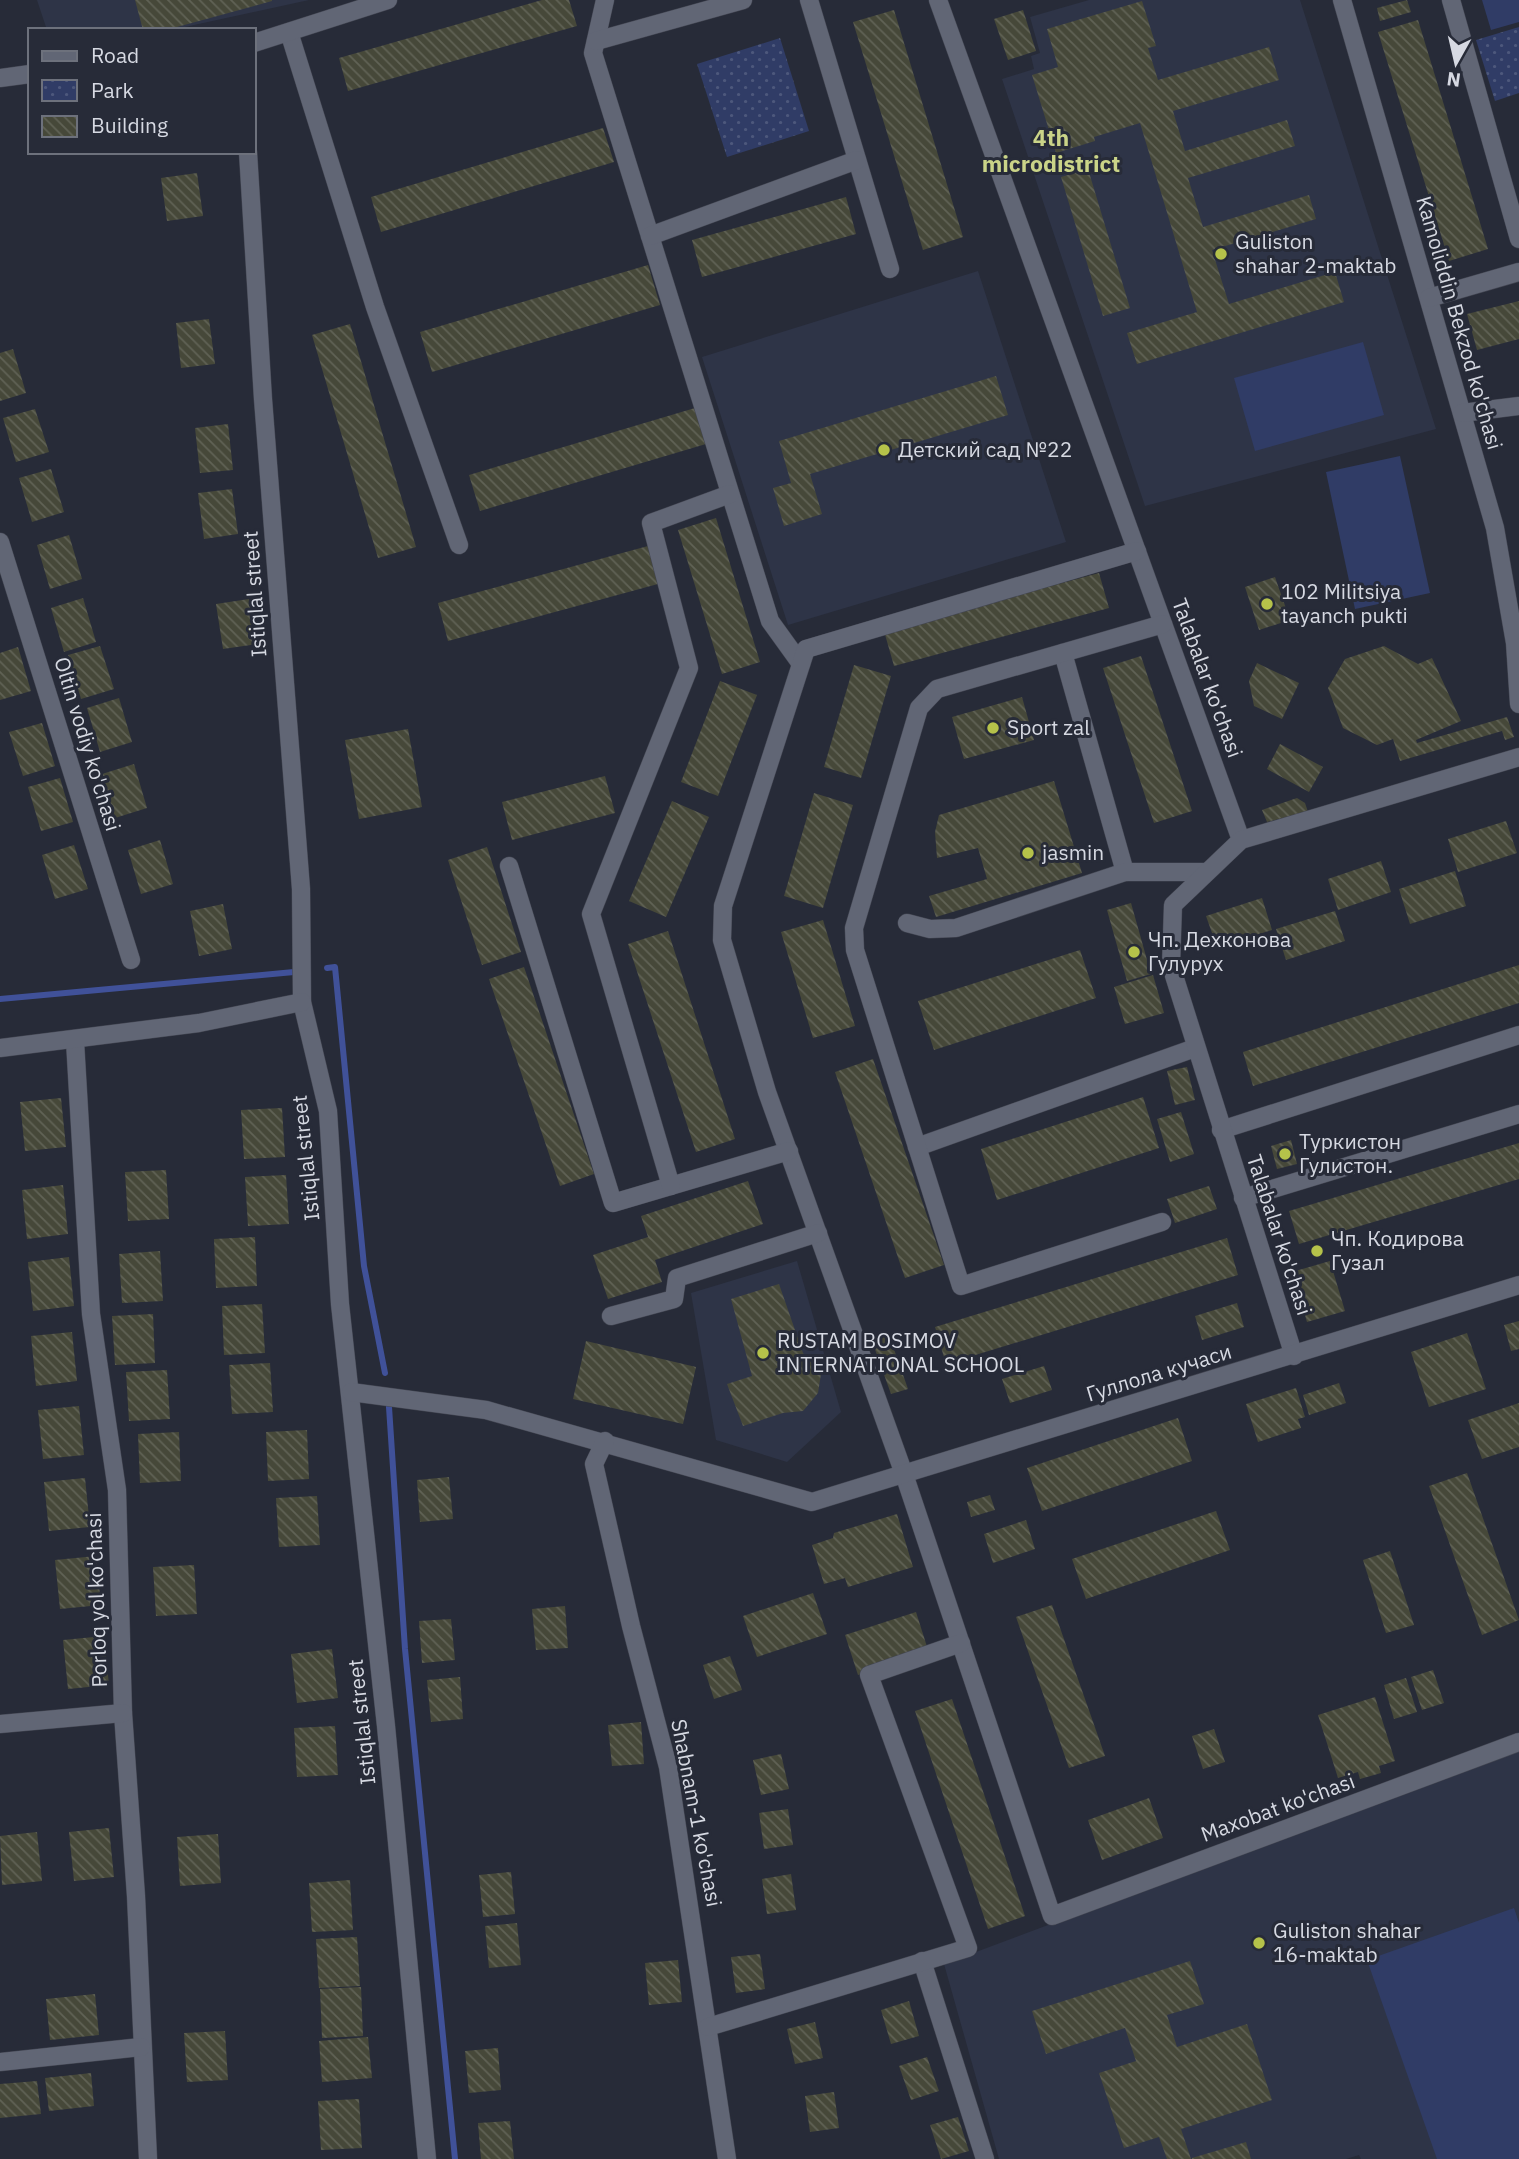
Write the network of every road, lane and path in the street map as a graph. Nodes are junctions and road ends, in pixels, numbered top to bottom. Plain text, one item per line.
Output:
1 (388, 0) edge
2 (605, 0) edge
3 (743, 0) edge
4 (809, 0) edge
5 (938, 0) edge
6 (1342, 0) edge
7 (1451, 0) edge
8 (289, 32) junction
9 (596, 41) junction
10 (256, 42) edge
11 (28, 74) edge
12 (0, 78) edge
13 (248, 154) edge
14 (857, 160) junction
15 (650, 236) junction
16 (1519, 239) edge
17 (890, 269) dead end
18 (1519, 272) edge
19 (1429, 299) junction
20 (1519, 406) edge
21 (1462, 414) junction
22 (730, 494) junction
23 (0, 542) edge
24 (458, 545) dead end
25 (1137, 551) junction
26 (1163, 624) junction
27 (1063, 653) junction
28 (801, 664) junction
29 (1519, 704) edge
30 (1519, 757) edge
31 (1241, 841) junction
32 (509, 866) dead end
33 (1125, 872) junction
34 (1204, 872) junction
35 (907, 923) dead end
36 (131, 960) dead end
37 (302, 1002) junction
38 (1519, 1035) edge
39 (75, 1041) junction
40 (0, 1048) edge
41 (1195, 1048) junction
42 (1519, 1114) edge
43 (1221, 1130) junction
44 (917, 1147) junction
45 (789, 1151) junction
46 (671, 1186) junction
47 (1243, 1198) junction
48 (1162, 1223) dead end
49 (818, 1233) junction
50 (1519, 1285) edge
51 (611, 1316) dead end
52 (1294, 1356) junction
53 (351, 1392) junction
54 (605, 1441) junction
55 (904, 1474) junction
56 (961, 1643) junction
57 (123, 1713) junction
58 (0, 1724) edge
59 (1519, 1742) edge
60 (922, 1961) junction
61 (708, 2027) junction
62 (141, 2047) junction
63 (0, 2062) edge
64 (148, 2159) edge
65 (427, 2159) edge
66 (727, 2159) edge
67 (985, 2159) edge

1 - 8 street
2 - 9 street
3 - 9 street
4 - 14 street
5 - 25 street, Talabalar ko'chasi
6 - 19 street, Kamoliddin Bekzod ko'chasi
7 - 16 street
8 - 10 street
8 - 24 street
9 - 15 street
11 - 12 street
13 - 37 street, Istiqlal street
14 - 15 street
14 - 17 street
15 - 22 street
18 - 19 street
19 - 21 street, Kamoliddin Bekzod ko'chasi
20 - 21 street
21 - 29 street, Kamoliddin Bekzod ko'chasi
22 - 28 street
22 - 46 street
23 - 36 street, Oltin vodiy ko'chasi
25 - 26 street, Talabalar ko'chasi
25 - 28 street
26 - 27 street
26 - 31 street, Talabalar ko'chasi
27 - 33 street
27 - 44 street
28 - 45 street
30 - 31 street
31 - 34 street, Talabalar ko'chasi
32 - 46 street
33 - 34 street
33 - 35 street
34 - 41 street, Talabalar ko'chasi
37 - 39 street
37 - 53 street, Istiqlal street
38 - 43 street
39 - 40 street
39 - 57 street, Porloq yol ko'chasi
41 - 43 street, Talabalar ko'chasi
41 - 44 street
42 - 47 street
43 - 47 street, Talabalar ko'chasi
44 - 48 street
45 - 46 street
45 - 49 street
47 - 52 street, Talabalar ko'chasi
49 - 51 street
49 - 55 street
50 - 52 street, Гуллола кучаси
52 - 55 street, Гуллола кучаси
53 - 54 street
53 - 65 street, Istiqlal street
54 - 55 street, Гуллола кучаси
54 - 61 street, Shabnam-1 ko'chasi
55 - 56 street
56 - 59 street, Maxobat ko'chasi
56 - 60 street
57 - 58 street
57 - 62 street, Porloq yol ko'chasi
60 - 61 street
60 - 67 street
61 - 66 street, Shabnam-1 ko'chasi
62 - 63 street
62 - 64 street, Porloq yol ko'chasi

